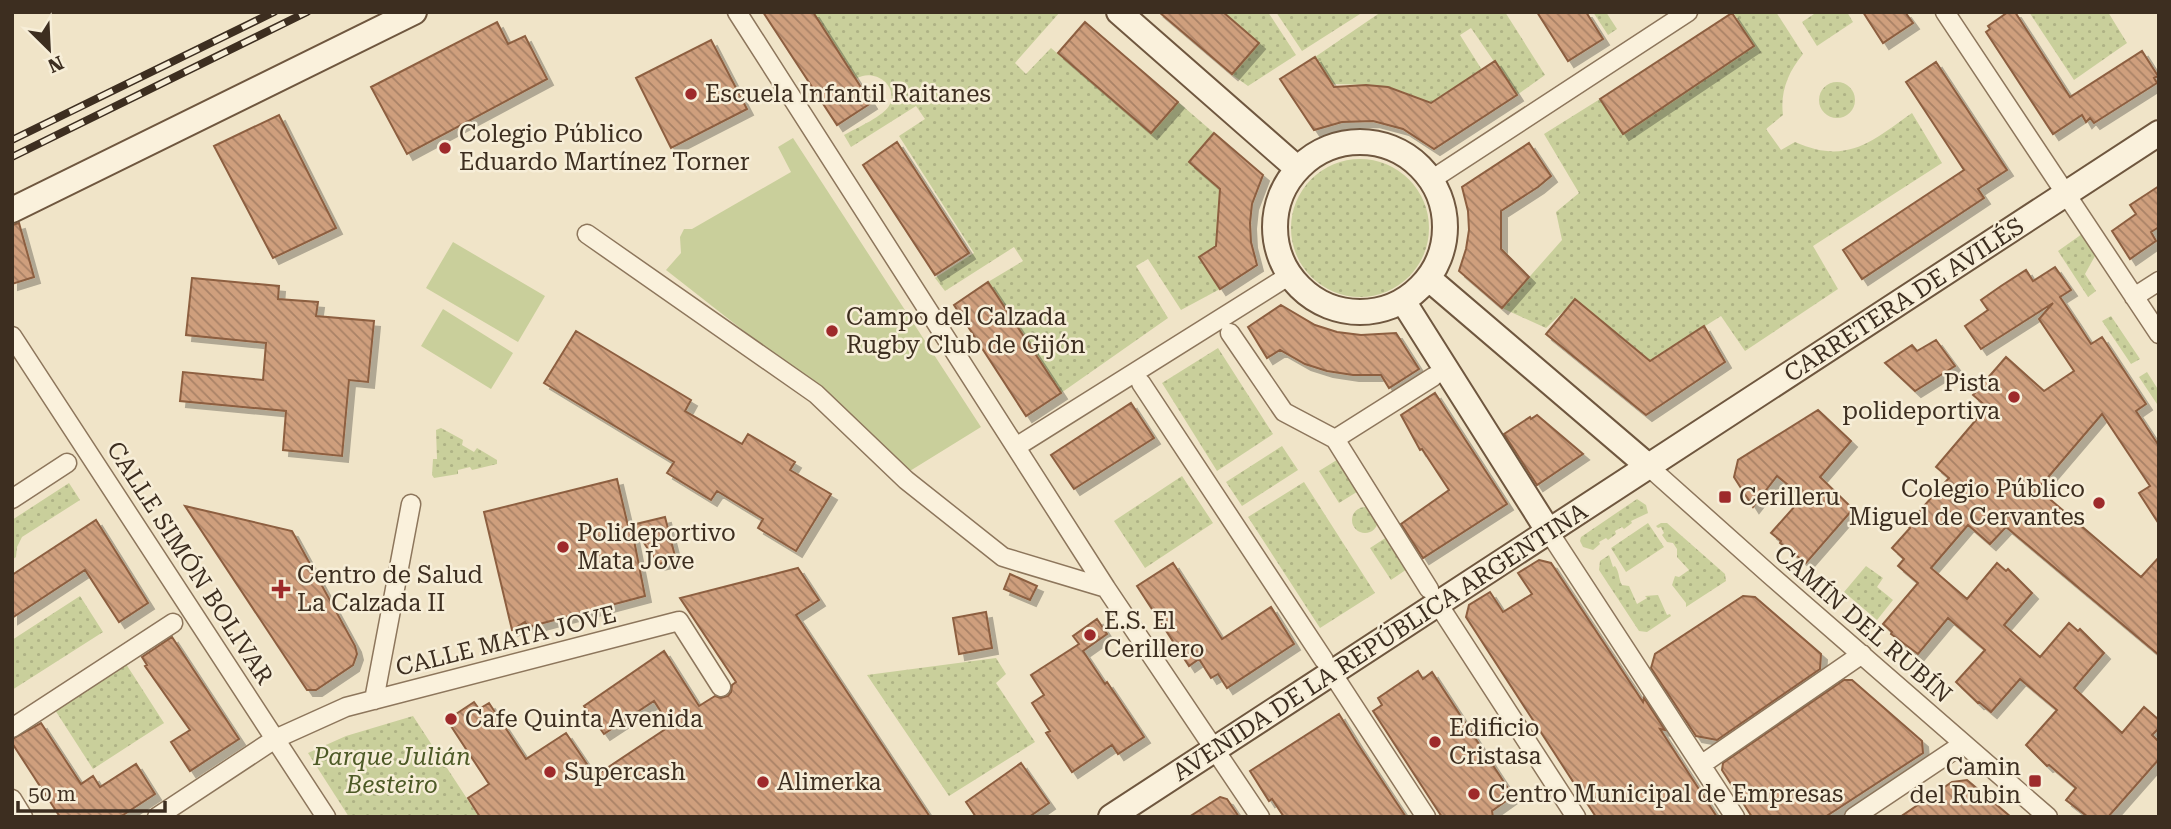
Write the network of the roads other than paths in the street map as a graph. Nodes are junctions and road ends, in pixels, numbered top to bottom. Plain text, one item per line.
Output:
1 (414, 12) edge
2 (737, 12) edge
3 (1119, 12) edge
4 (1688, 12) edge
5 (1945, 12) edge
6 (2159, 133) edge
7 (1298, 169) junction
8 (1432, 180) junction
9 (2067, 194) junction
10 (12, 210) edge
11 (587, 234) dead end
12 (1290, 275) junction
13 (1428, 278) junction
14 (2159, 281) edge
15 (2134, 297) junction
16 (1403, 301) junction
17 (1230, 333) dead end
18 (2159, 334) edge
19 (12, 336) edge
20 (1433, 377) dead end
21 (1141, 383) dead end
22 (1335, 439) junction
23 (1016, 447) junction
24 (67, 463) dead end
25 (1648, 466) junction
26 (12, 499) edge
27 (411, 504) dead end
28 (1549, 532) junction
29 (1106, 588) junction
30 (1434, 596) junction
31 (173, 623) dead end
32 (1862, 654) junction
33 (1328, 666) junction
34 (721, 687) dead end
35 (373, 700) junction
36 (12, 728) edge
37 (275, 739) junction
38 (1963, 744) junction
39 (1214, 750) junction
40 (1701, 765) junction
41 (12, 799) edge
42 (23, 817) edge
43 (157, 817) edge
44 (326, 817) edge
45 (1111, 817) edge
46 (1260, 817) edge
47 (1426, 817) edge
48 (1576, 817) edge
49 (1735, 817) edge
50 (1854, 817) edge
51 (2048, 817) edge

1 - 10 street
2 - 23 street
3 - 7 street
4 - 8 street
5 - 9 street
6 - 9 street, CARRETERA DE AVILÉS
7 - 8 street
7 - 12 street
8 - 13 street
9 - 15 street
9 - 25 street, CARRETERA DE AVILÉS
11 - 29 street
12 - 16 street
12 - 23 street
13 - 16 street
13 - 25 street
14 - 15 street
15 - 18 street
16 - 28 street
17 - 22 street
19 - 37 street, CALLE SIMÓN BOLIVAR
20 - 22 street
21 - 33 street
22 - 30 street
23 - 29 street
24 - 26 street
25 - 28 street, AVENIDA DE LA REPÚBLICA ARGENTINA
25 - 32 street, CAMÍN DEL RUBÍN
27 - 35 street
28 - 30 street, AVENIDA DE LA REPÚBLICA ARGENTINA
28 - 40 street
29 - 39 street
30 - 33 street, AVENIDA DE LA REPÚBLICA ARGENTINA
30 - 48 street
31 - 36 street
32 - 38 street, CAMÍN DEL RUBÍN
32 - 40 street
33 - 39 street, AVENIDA DE LA REPÚBLICA ARGENTINA
33 - 47 street
34 - 35 street, CALLE MATA JOVE
35 - 37 street, CALLE MATA JOVE
37 - 43 street, CALLE MATA JOVE
37 - 44 street, CALLE SIMÓN BOLIVAR
38 - 50 street
38 - 51 street, CAMÍN DEL RUBÍN
39 - 45 street, AVENIDA DE LA REPÚBLICA ARGENTINA
39 - 46 street
40 - 49 street
41 - 42 street

